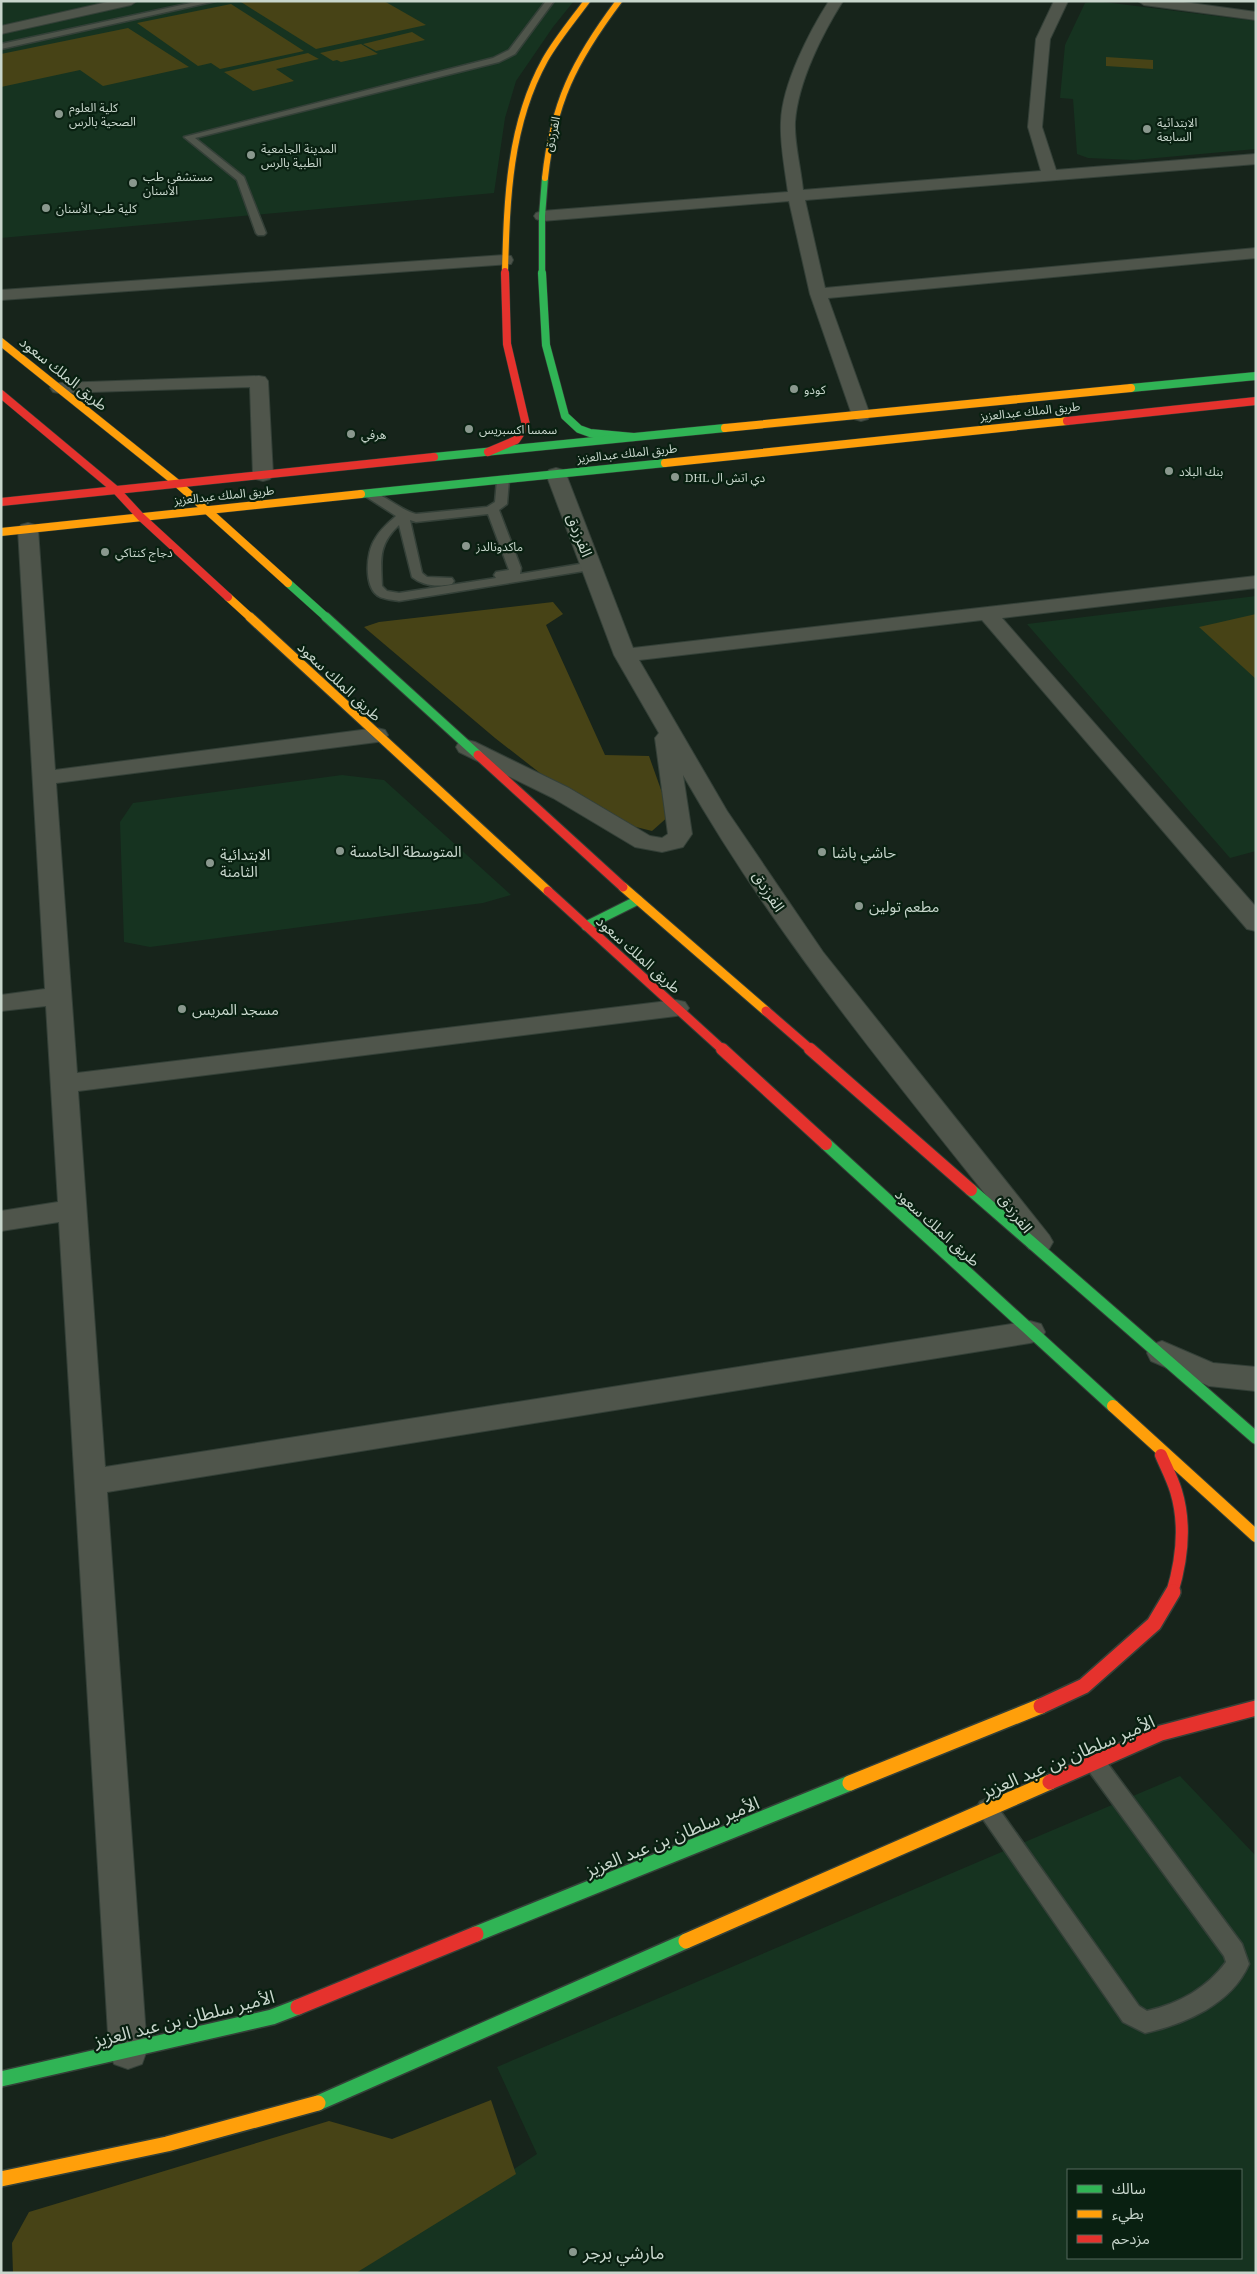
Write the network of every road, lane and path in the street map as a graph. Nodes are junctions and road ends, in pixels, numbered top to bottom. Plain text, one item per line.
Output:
1 (131, 1) edge
2 (212, 1) edge
3 (550, 1) edge
4 (587, 1) edge
5 (618, 1) edge
6 (836, 1) edge
7 (1061, 1) edge
8 (1144, 1) edge
9 (1256, 16) edge
10 (1, 30) edge
11 (1, 47) edge
12 (1256, 159) edge
13 (1050, 175) junction
14 (796, 195) junction
15 (542, 216) junction
16 (261, 233) dead end
17 (1256, 253) edge
18 (505, 268) junction
19 (818, 294) junction
20 (1, 295) edge
21 (11, 311) dead end
22 (1, 342) edge
23 (1256, 376) edge
24 (59, 388) junction
25 (1, 394) edge
26 (1256, 402) edge
27 (860, 415) junction
28 (633, 437) junction
29 (488, 452) junction
30 (556, 474) junction
31 (263, 475) junction
32 (503, 480) junction
33 (178, 484) junction
34 (116, 490) junction
35 (369, 494) junction
36 (1, 502) edge
37 (492, 508) junction
38 (205, 511) junction
39 (403, 515) junction
40 (141, 517) junction
41 (15, 531) edge
42 (592, 566) junction
43 (1256, 582) edge
44 (987, 613) junction
45 (625, 655) junction
46 (665, 724) junction
47 (377, 735) junction
48 (466, 747) junction
49 (45, 778) junction
50 (638, 900) junction
51 (1252, 913) edge
52 (586, 926) junction
53 (59, 996) junction
54 (1, 1003) edge
55 (676, 1008) junction
56 (65, 1084) junction
57 (73, 1210) junction
58 (1, 1220) edge
59 (1056, 1264) junction
60 (1030, 1332) junction
61 (1153, 1349) junction
62 (1256, 1379) edge
63 (1256, 1438) edge
64 (1158, 1449) junction
65 (91, 1482) junction
66 (1256, 1536) edge
67 (1256, 1708) edge
68 (1095, 1763) junction
69 (987, 1809) junction
70 (128, 2050) junction
71 (1, 2079) edge
72 (1, 2179) edge

1 - 10 street
2 - 11 lane
3 - 16 lane
4 - 18 main road
5 - 15 main road, الفرزدق
6 - 14 street
7 - 13 street
8 - 9 street
12 - 13 street
13 - 14 street
14 - 15 street
14 - 19 street
15 - 28 main road, الفرزدق
17 - 19 street
18 - 20 street
18 - 21 street
18 - 29 main road
19 - 27 street
22 - 24 main road, طريق الملك سعود
23 - 27 main road, طريق الملك عبدالعزيز
24 - 31 street
24 - 33 main road, طريق الملك سعود
25 - 34 main road, طريق الملك سعود
26 - 30 main road, طريق الملك عبدالعزيز
27 - 28 main road, طريق الملك عبدالعزيز
28 - 29 main road, طريق الملك عبدالعزيز
29 - 31 main road, طريق الملك عبدالعزيز
30 - 32 main road, طريق الملك عبدالعزيز
30 - 42 street, الفرزدق
31 - 33 main road, طريق الملك عبدالعزيز
32 - 35 main road, طريق الملك عبدالعزيز
32 - 37 lane
33 - 34 main road, طريق الملك عبدالعزيز
33 - 38 main road, طريق الملك سعود
34 - 36 main road, طريق الملك عبدالعزيز
34 - 40 main road, طريق الملك سعود
35 - 38 main road, طريق الملك عبدالعزيز
35 - 39 lane
37 - 39 lane
37 - 39 lane
38 - 40 main road, طريق الملك عبدالعزيز
38 - 48 main road, طريق الملك سعود
39 - 42 lane
40 - 41 main road, طريق الملك عبدالعزيز
40 - 47 main road, طريق الملك سعود
41 - 49 street
42 - 45 street, الفرزدق
43 - 44 street
44 - 45 street
44 - 51 street
45 - 46 street, الفرزدق
46 - 48 street
46 - 59 street, الفرزدق
47 - 49 street
47 - 52 main road, طريق الملك سعود
48 - 50 main road, طريق الملك سعود
49 - 53 street
50 - 52 main road
50 - 59 main road, طريق الملك سعود
52 - 55 main road, طريق الملك سعود
53 - 54 street
53 - 56 street
55 - 56 street
55 - 60 main road, طريق الملك سعود
56 - 57 street
57 - 58 street
57 - 65 street
59 - 61 main road, طريق الملك سعود
60 - 64 main road, طريق الملك سعود
60 - 65 street
61 - 62 street
61 - 63 main road, طريق الملك سعود
64 - 66 main road, طريق الملك سعود
64 - 70 main road, الأمير سلطان بن عبد العزيز
65 - 70 street
67 - 68 main road, الأمير سلطان بن عبد العزيز
68 - 69 main road, الأمير سلطان بن عبد العزيز
68 - 69 lane
69 - 72 main road, الأمير سلطان بن عبد العزيز
70 - 71 main road, الأمير سلطان بن عبد العزيز

